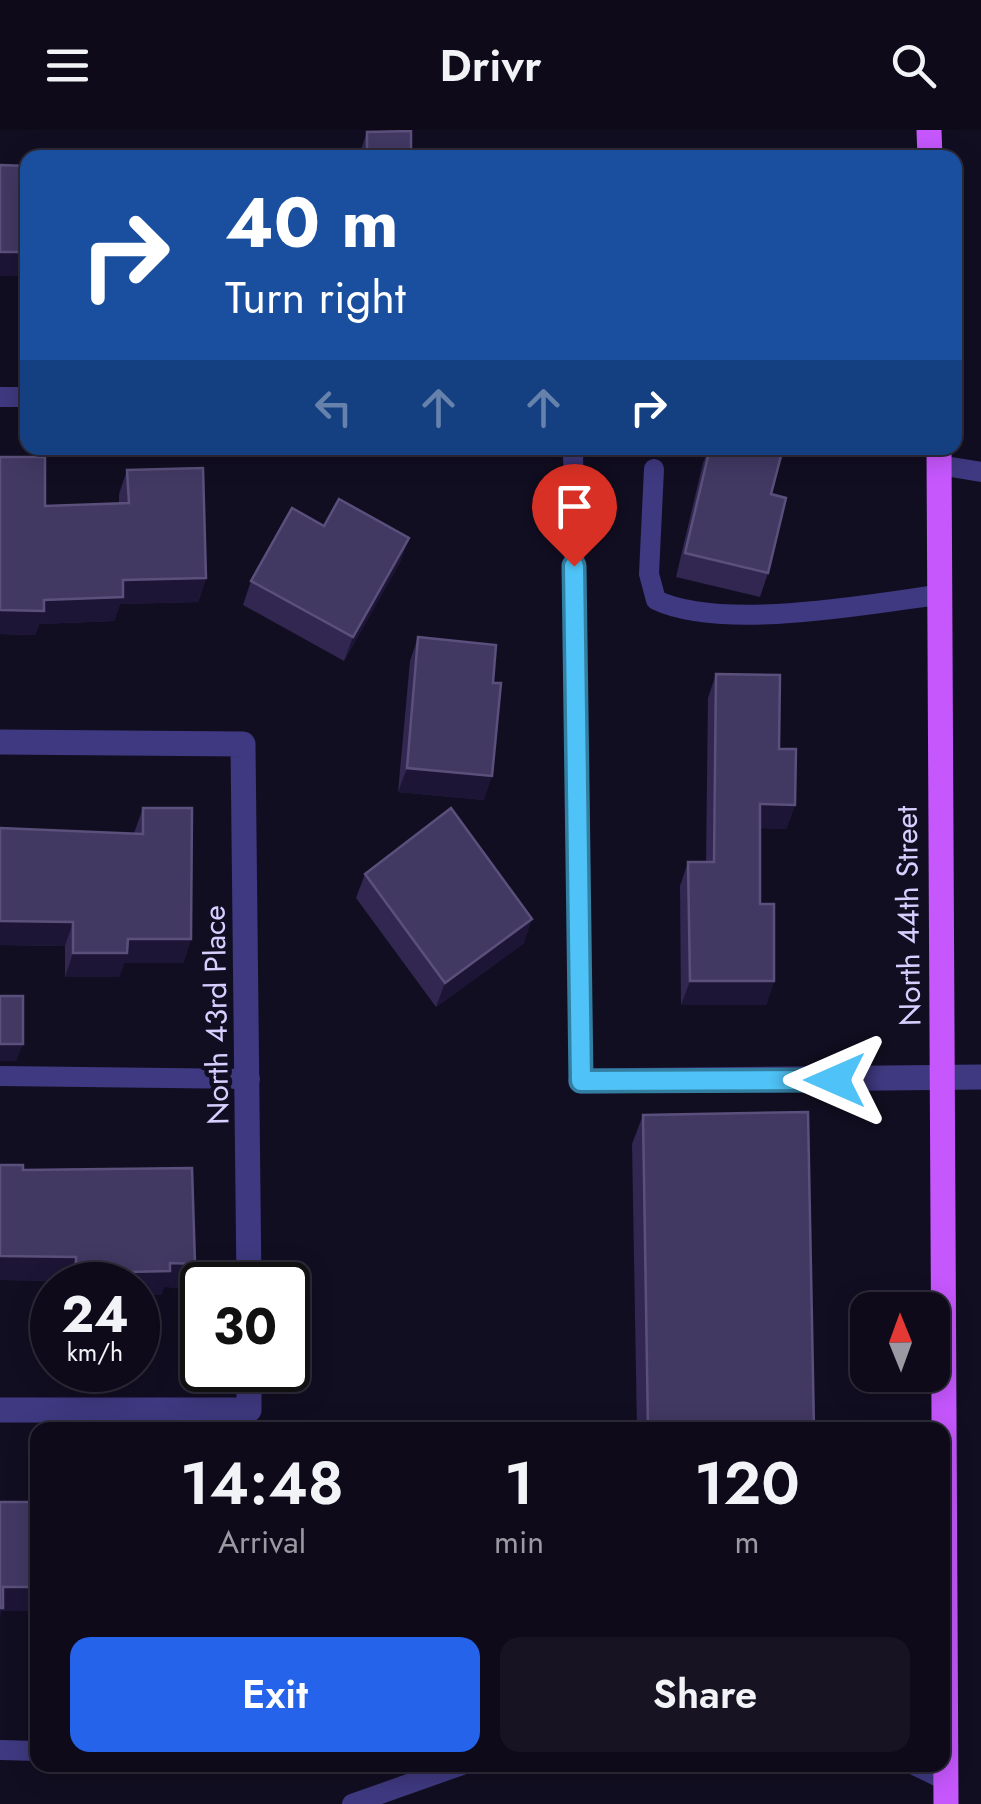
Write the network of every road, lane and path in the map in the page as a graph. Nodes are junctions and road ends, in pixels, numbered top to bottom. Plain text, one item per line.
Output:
1 (573, 455) edge
2 (939, 456) edge
3 (654, 469) dead end
4 (981, 472) edge
5 (937, 595) junction
6 (0, 742) edge
7 (0, 1076) edge
8 (981, 1077) edge
9 (943, 1078) junction
10 (250, 1079) junction
11 (581, 1081) joint
12 (981, 1092) edge
13 (249, 1262) edge
14 (249, 1392) edge
15 (0, 1410) edge
16 (943, 1422) edge
17 (0, 1750) edge
18 (30, 1751) edge
19 (442, 1772) edge
20 (922, 1772) edge
21 (945, 1792) edge
22 (352, 1804) edge

1 - 11 lane
2 - 4 lane
2 - 5 main road, North 44th Street
3 - 5 lane
5 - 9 main road, North 44th Street
6 - 10 street, North 43rd Place
7 - 10 lane
8 - 9 street
9 - 11 street
9 - 12 street
9 - 16 main road, North 44th Street
10 - 13 street, North 43rd Place
14 - 15 street
17 - 18 lane
19 - 22 lane
20 - 21 lane

